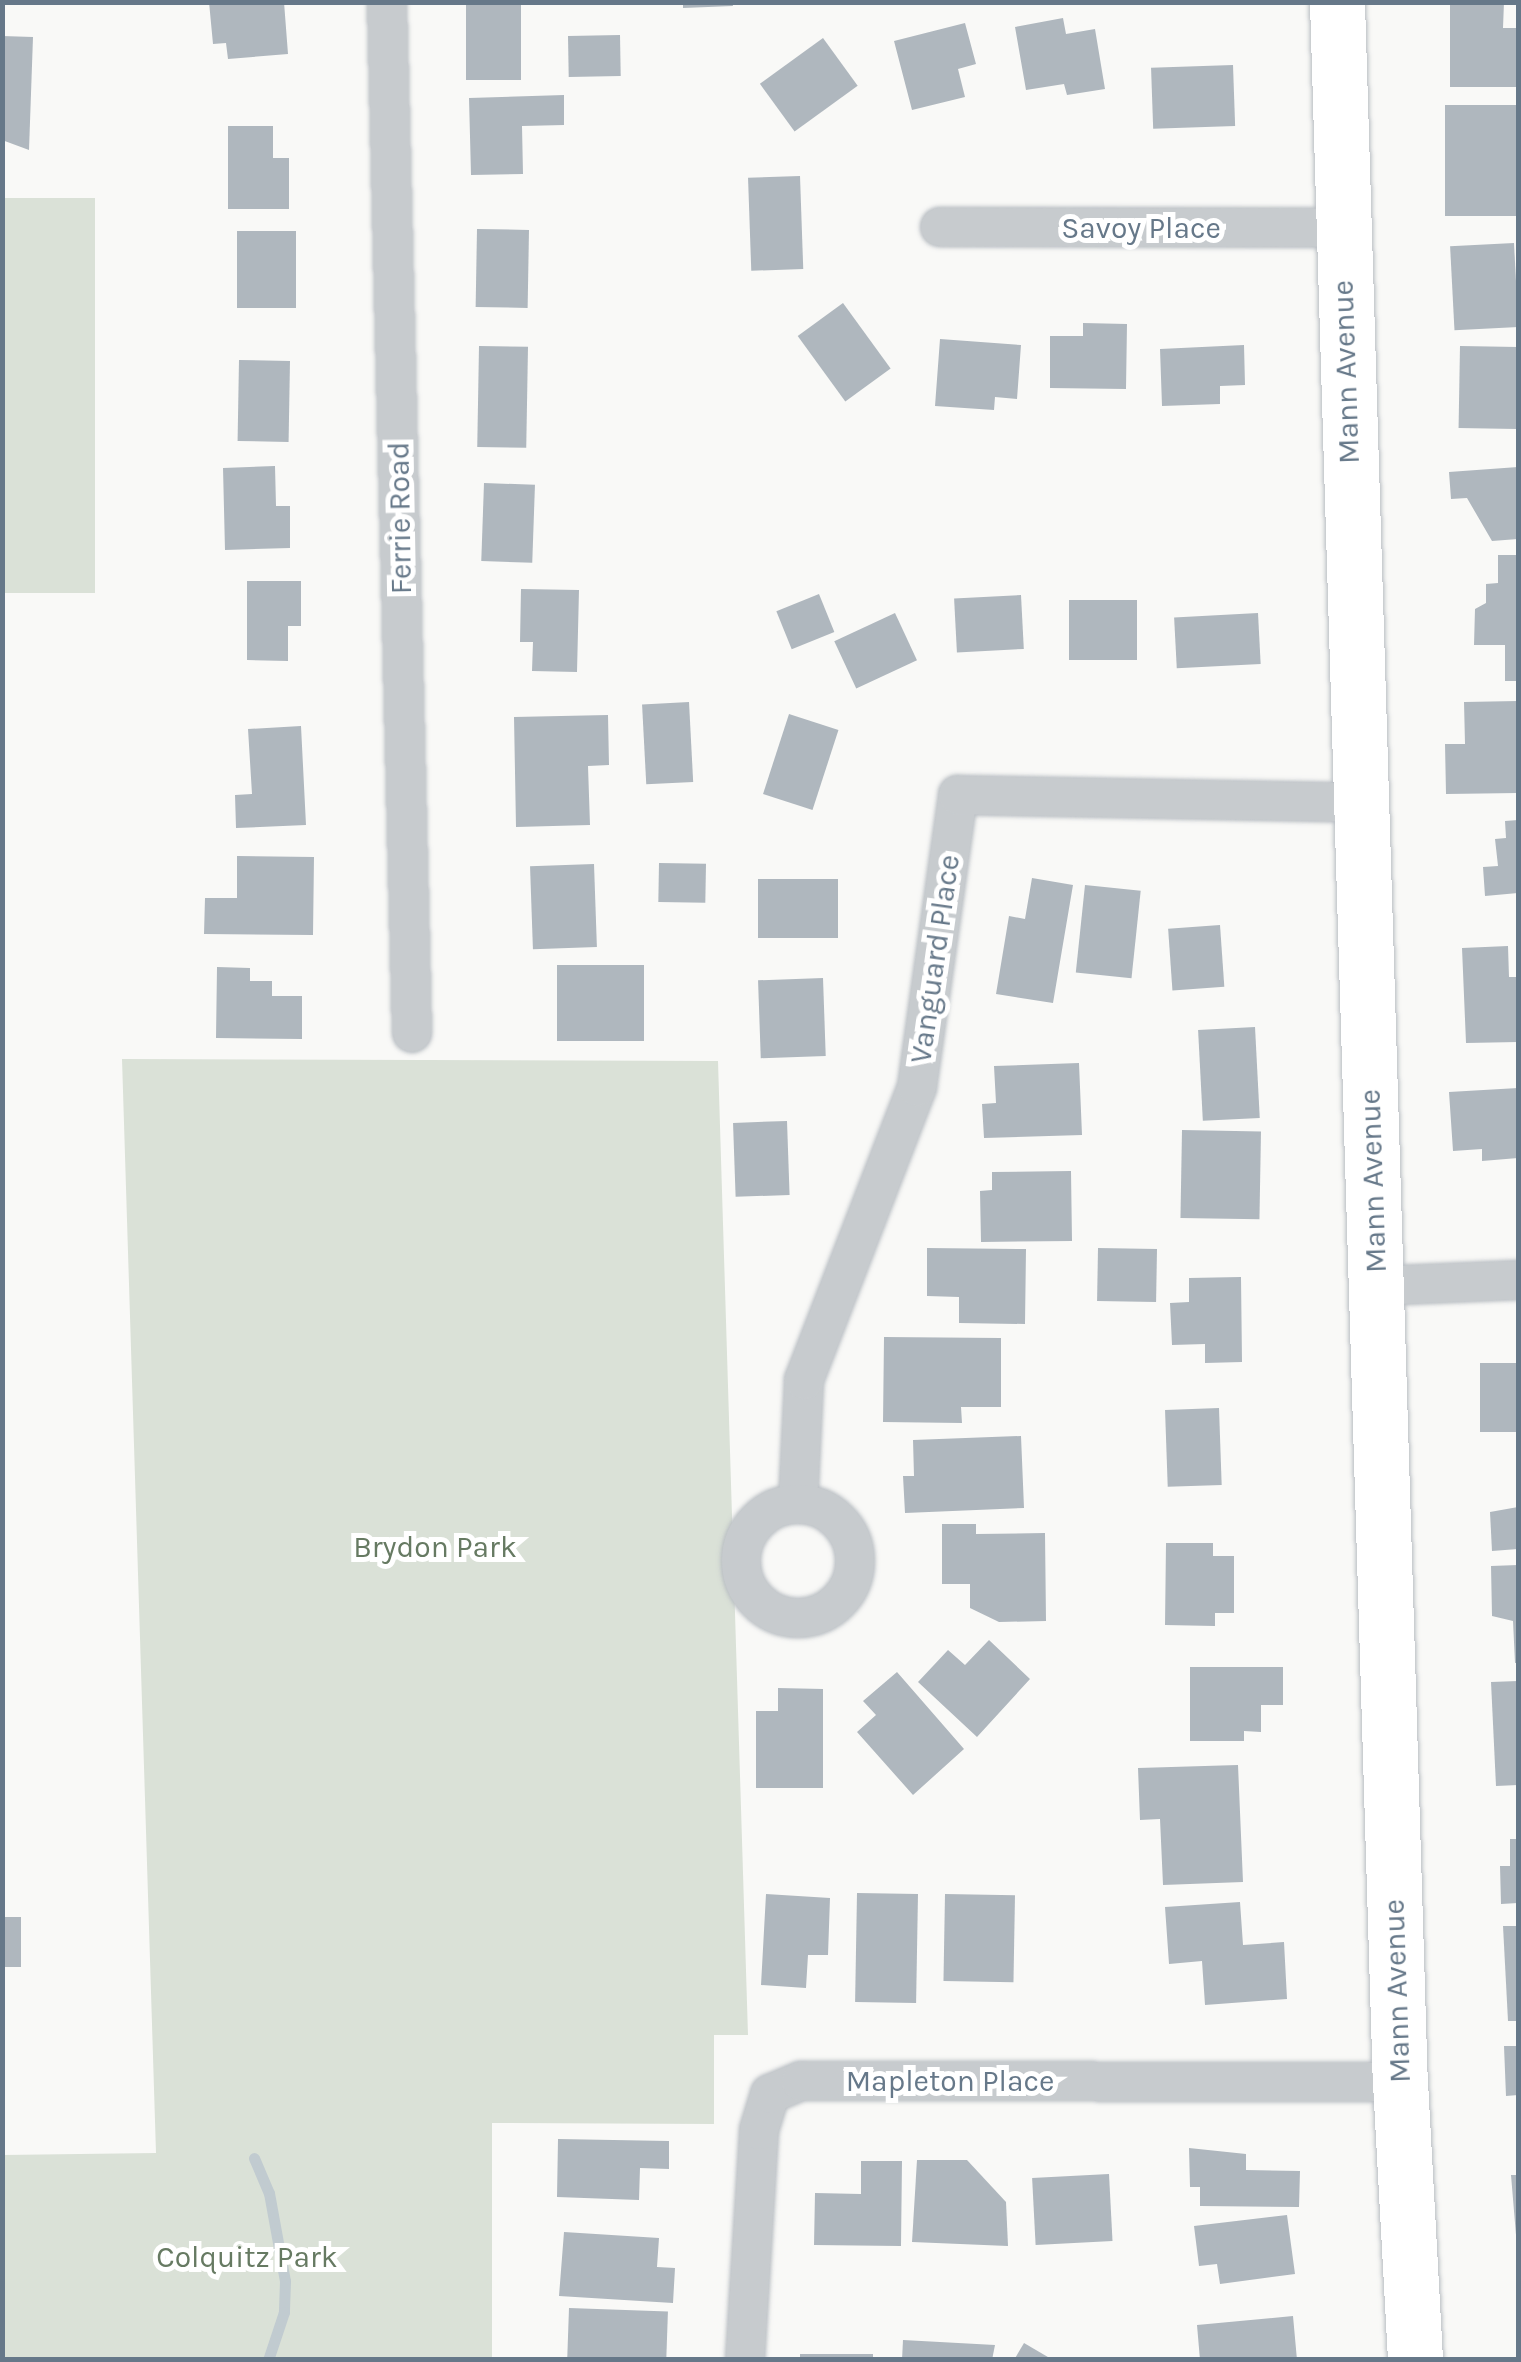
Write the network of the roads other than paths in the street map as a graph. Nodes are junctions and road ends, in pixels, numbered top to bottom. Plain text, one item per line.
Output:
1 (387, 2) edge
2 (1336, 2) edge
3 (940, 228) dead end
4 (1341, 228) junction
5 (1360, 803) junction
6 (412, 1033) dead end
7 (1518, 1280) edge
8 (1377, 1286) junction
9 (798, 1504) dead end
10 (1400, 2082) junction
11 (745, 2360) edge
12 (1415, 2360) edge

1 - 6 street, Ferrie Road
2 - 4 main road, Mann Avenue
3 - 4 street, Savoy Place
4 - 5 main road, Mann Avenue
5 - 8 main road, Mann Avenue
5 - 9 street, Vanguard Place
7 - 8 street
8 - 10 main road, Mann Avenue
10 - 11 street, Mapleton Place
10 - 12 main road, Mann Avenue

